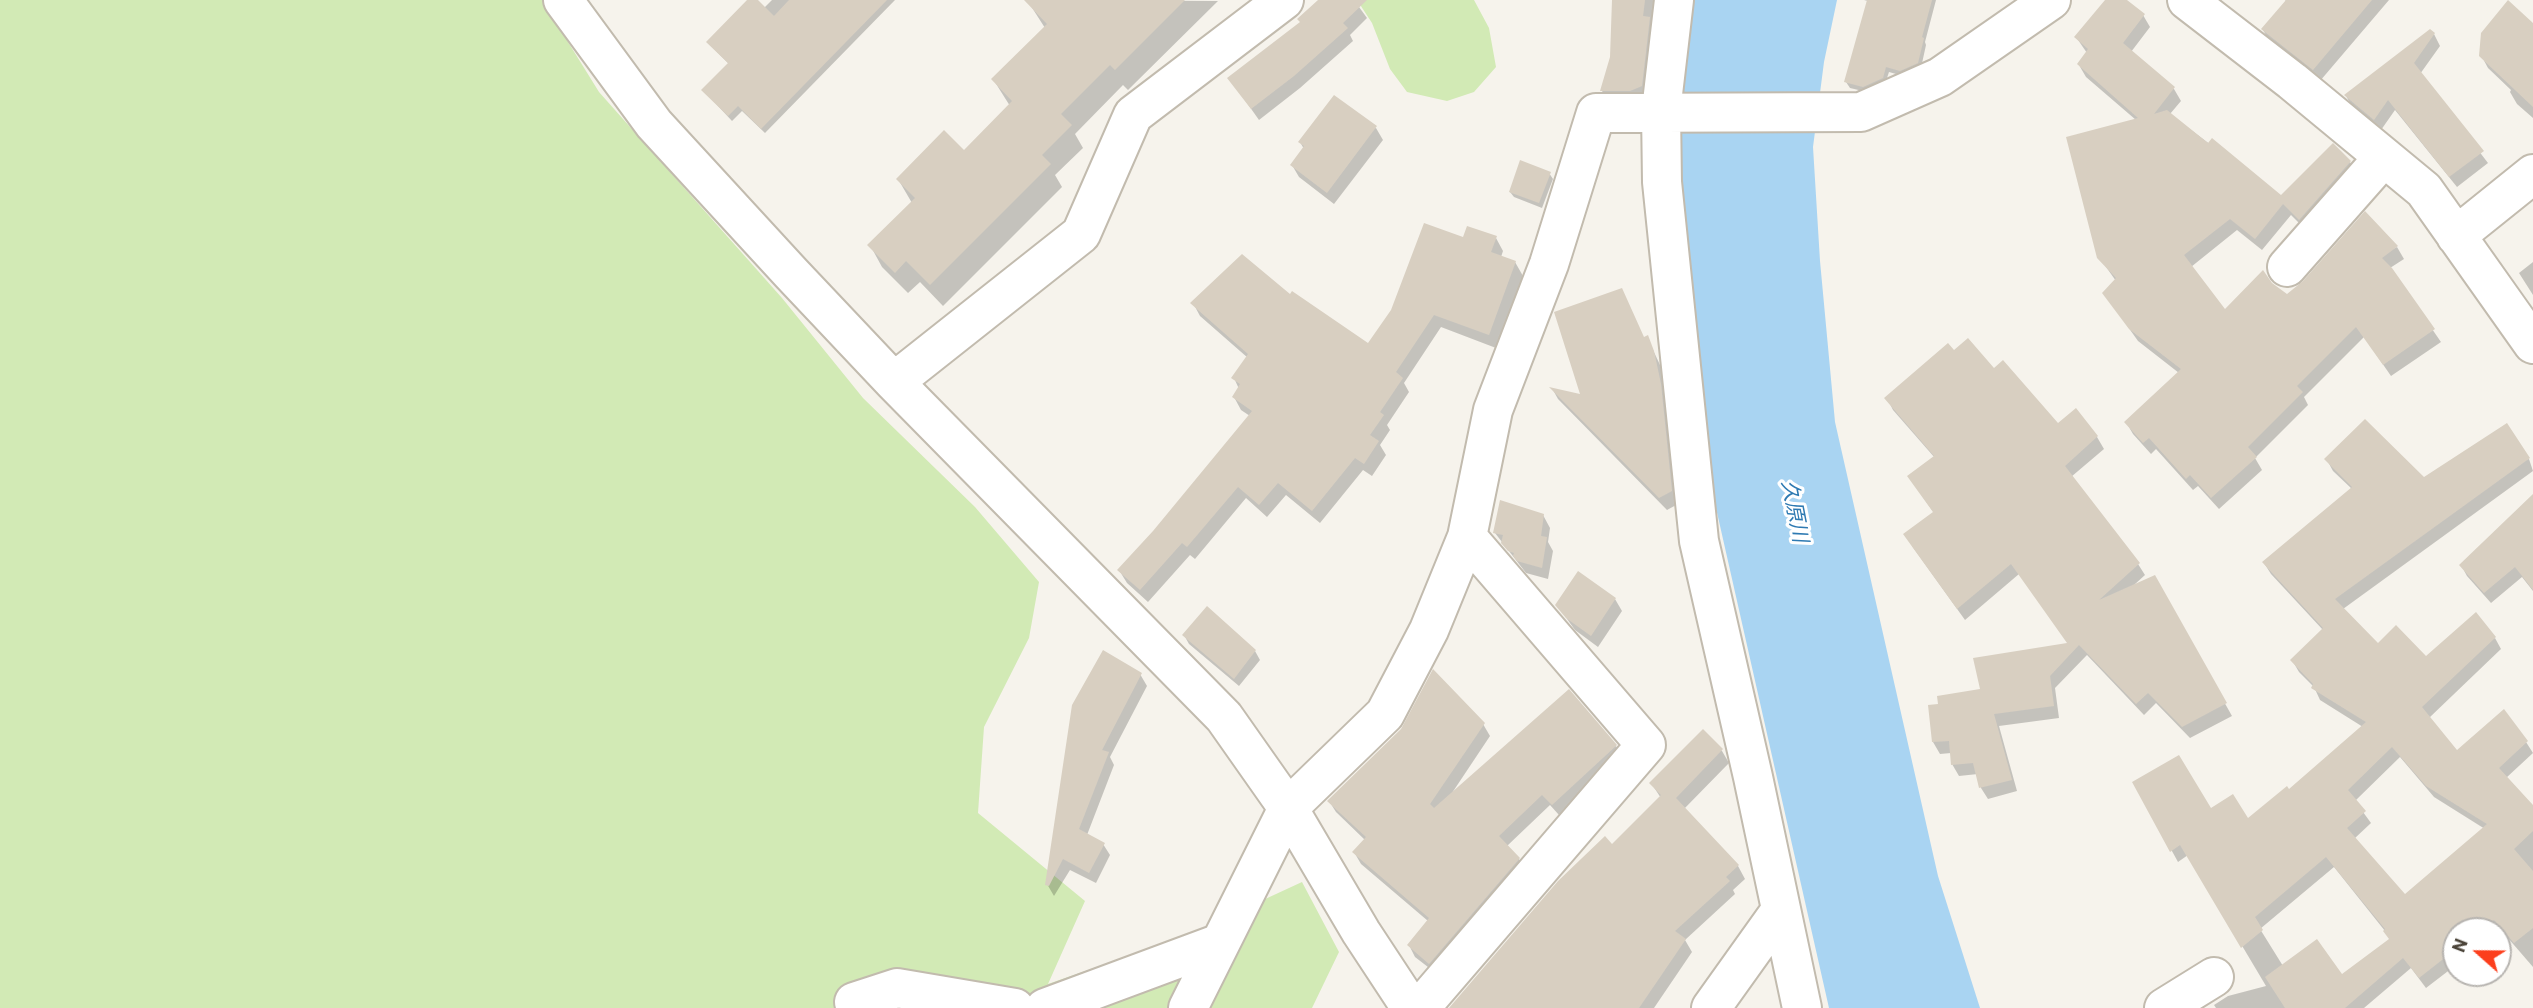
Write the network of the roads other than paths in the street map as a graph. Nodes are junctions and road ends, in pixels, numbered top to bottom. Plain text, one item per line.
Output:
1 (563, 0) edge
2 (1284, 0) edge
3 (1674, 0) edge
4 (2051, 0) edge
5 (2187, 0) edge
6 (1661, 111) junction
7 (2384, 157) junction
8 (2533, 174) edge
9 (2456, 236) junction
10 (2287, 267) dead end
11 (2533, 344) edge
12 (894, 382) junction
13 (1467, 537) junction
14 (1288, 808) junction
15 (1781, 910) junction
16 (1220, 943) junction
17 (2214, 977) dead end
18 (854, 1002) dead end
19 (1015, 1008) edge
20 (1045, 1008) edge
21 (1188, 1008) edge
22 (1412, 1008) edge
23 (1420, 1008) edge
24 (1711, 1008) edge
25 (1802, 1008) edge
26 (2164, 1008) edge

1 - 12 street
2 - 12 street
3 - 6 street
4 - 6 street
5 - 7 street
6 - 13 street
6 - 15 street
7 - 9 street
7 - 10 street
8 - 9 street
9 - 11 street
12 - 14 street
13 - 14 street
13 - 23 street
14 - 16 street
14 - 22 street
15 - 24 street
15 - 25 street
16 - 20 street
16 - 21 street
17 - 26 street
18 - 19 street

